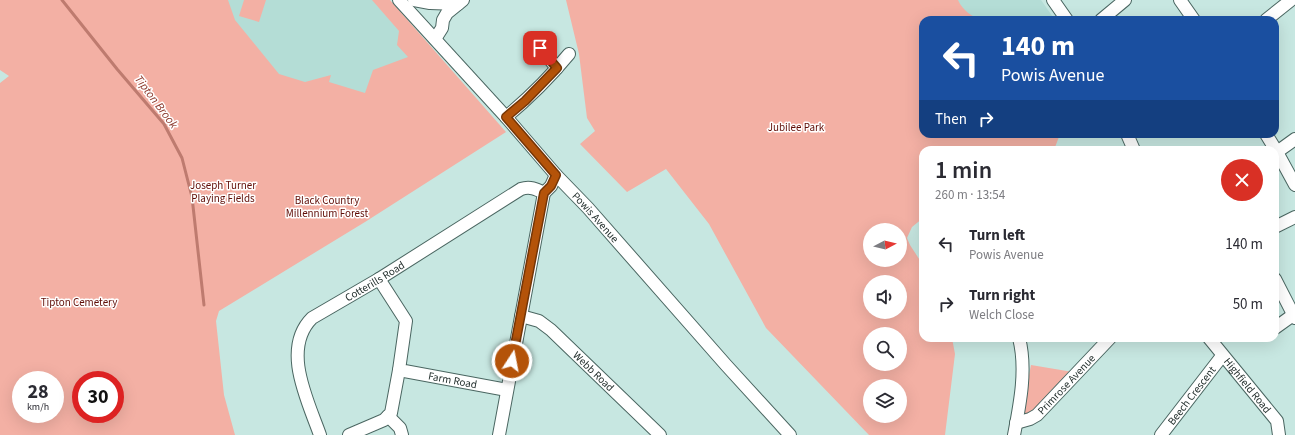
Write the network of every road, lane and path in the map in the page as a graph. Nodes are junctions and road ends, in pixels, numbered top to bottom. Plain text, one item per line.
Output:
1 (399, 0) edge
2 (414, 0) edge
3 (1052, 0) edge
4 (1126, 0) edge
5 (1180, 0) edge
6 (1292, 0) edge
7 (461, 2) edge
8 (1064, 16) edge
9 (1106, 16) edge
10 (1191, 16) edge
11 (1271, 16) edge
12 (435, 39) junction
13 (540, 48) dead end
14 (569, 54) dead end
15 (557, 68) junction
16 (506, 117) junction
17 (1295, 139) edge
18 (1279, 151) edge
19 (1279, 156) edge
20 (556, 175) junction
21 (1295, 185) edge
22 (544, 193) junction
23 (1295, 217) edge
24 (1279, 224) edge
25 (379, 279) junction
26 (1279, 287) edge
27 (521, 316) junction
28 (1294, 317) edge
29 (1279, 326) edge
30 (1020, 342) edge
31 (1106, 342) edge
32 (1212, 342) edge
33 (1222, 356) junction
34 (399, 370) junction
35 (507, 390) junction
36 (388, 416) junction
37 (1016, 423) junction
38 (320, 435) edge
39 (349, 435) edge
40 (402, 435) edge
41 (499, 435) edge
42 (660, 435) edge
43 (790, 435) edge
44 (1014, 435) edge
45 (1161, 435) edge
46 (1279, 435) edge

1 - 12 street, Powis Avenue
2 - 7 street
3 - 8 street
4 - 9 street
5 - 10 street
6 - 11 street
7 - 12 street
12 - 16 street, Powis Avenue
13 - 15 street
14 - 15 street
15 - 16 street
16 - 20 street, Powis Avenue
17 - 18 street
19 - 21 street
20 - 22 street
20 - 43 street, Powis Avenue
22 - 25 street, Cotterills Road
22 - 27 street
23 - 24 street
25 - 34 street
25 - 38 street, Cotterills Road
26 - 28 street
27 - 35 street
27 - 42 street, Webb Road
28 - 29 street
30 - 37 street
31 - 37 street, Primrose Avenue
32 - 33 street, Highfield Road
33 - 45 street, Beech Crescent
33 - 46 street, Highfield Road
34 - 35 street, Farm Road
34 - 36 street
35 - 41 street
36 - 39 street
36 - 40 street
37 - 44 street

